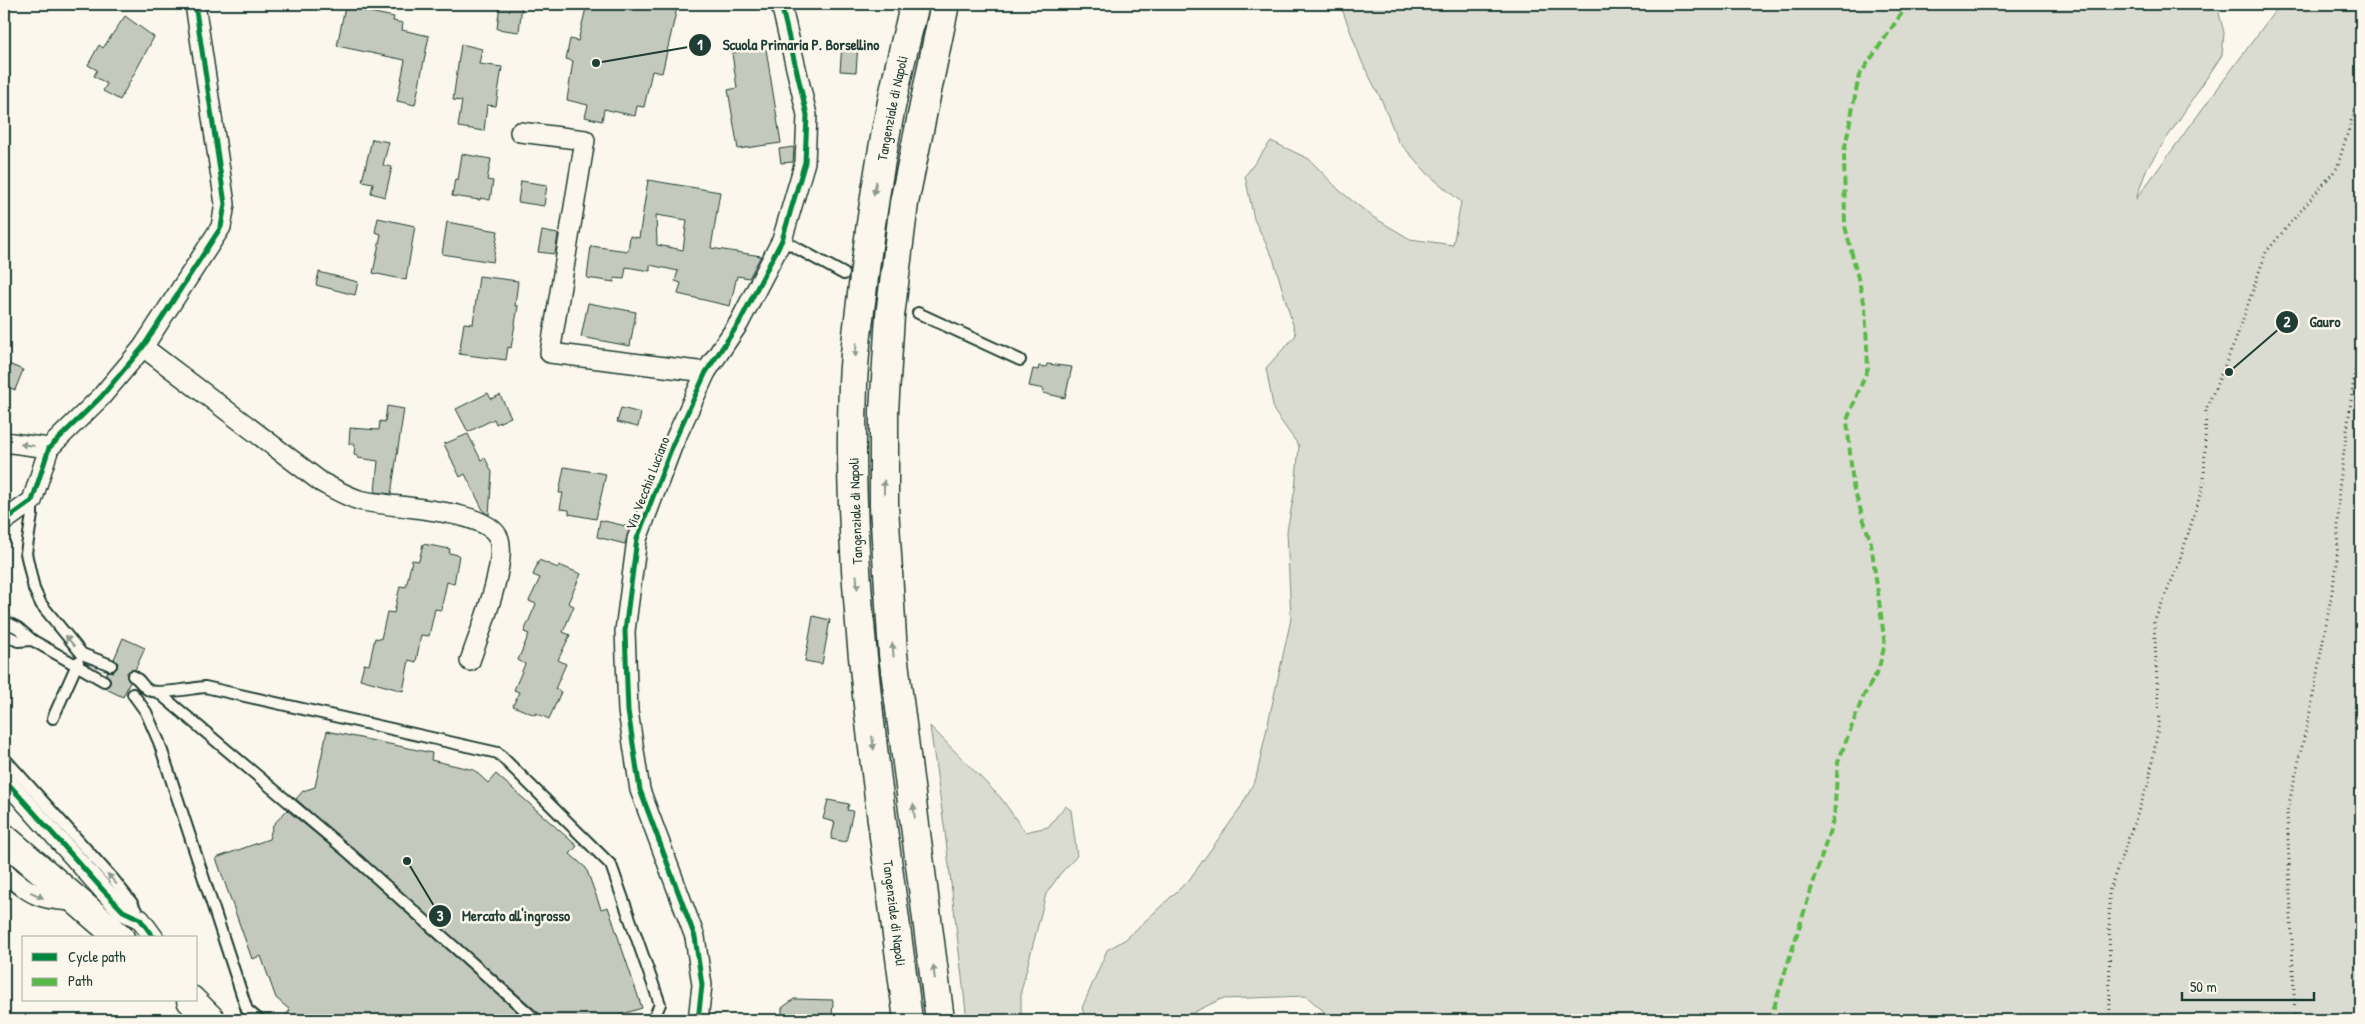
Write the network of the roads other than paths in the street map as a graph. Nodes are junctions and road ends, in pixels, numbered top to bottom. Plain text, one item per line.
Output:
1 (196, 4) edge
2 (781, 4) edge
3 (915, 4) edge
4 (945, 4) edge
5 (520, 132) dead end
6 (782, 240) junction
7 (844, 274) dead end
8 (918, 313) dead end
9 (143, 348) junction
10 (1020, 360) dead end
11 (706, 372) junction
12 (4, 442) edge
13 (49, 448) junction
14 (32, 501) junction
15 (4, 521) edge
16 (4, 621) edge
17 (4, 634) edge
18 (32, 640) junction
19 (82, 654) junction
20 (470, 661) dead end
21 (111, 665) dead end
22 (76, 666) junction
23 (133, 676) dead end
24 (104, 680) dead end
25 (147, 690) junction
26 (159, 693) junction
27 (53, 718) dead end
28 (4, 758) edge
29 (4, 779) edge
30 (4, 838) edge
31 (4, 872) edge
32 (76, 901) junction
33 (140, 918) junction
34 (118, 936) edge
35 (153, 936) edge
36 (194, 1002) edge
37 (211, 1020) edge
38 (259, 1020) edge
39 (536, 1020) edge
40 (653, 1020) edge
41 (698, 1020) edge
42 (908, 1020) edge
43 (940, 1020) edge

1 - 9 street
2 - 6 street, Via Vecchia Luciano
3 -> 42 main road, Tangenziale di Napoli
43 -> 4 main road
5 - 11 street
6 - 7 lane
6 - 11 street, Via Vecchia Luciano
8 - 10 lane
9 - 13 street
9 - 20 street
11 - 41 street, Via Vecchia Luciano
13 -> 12 street
13 - 14 street
14 - 15 street
19 -> 14 lane
16 - 18 lane
17 - 18 lane
18 - 22 lane
19 - 21 lane
19 - 22 lane
22 - 24 lane
22 - 27 lane
23 - 25 lane
25 - 26 lane
25 - 38 lane
26 - 39 lane
26 - 40 lane
33 -> 28 lane
29 - 33 street
30 - 32 main road
31 -> 32 street
32 - 34 main road
33 - 35 street
36 - 37 main road

